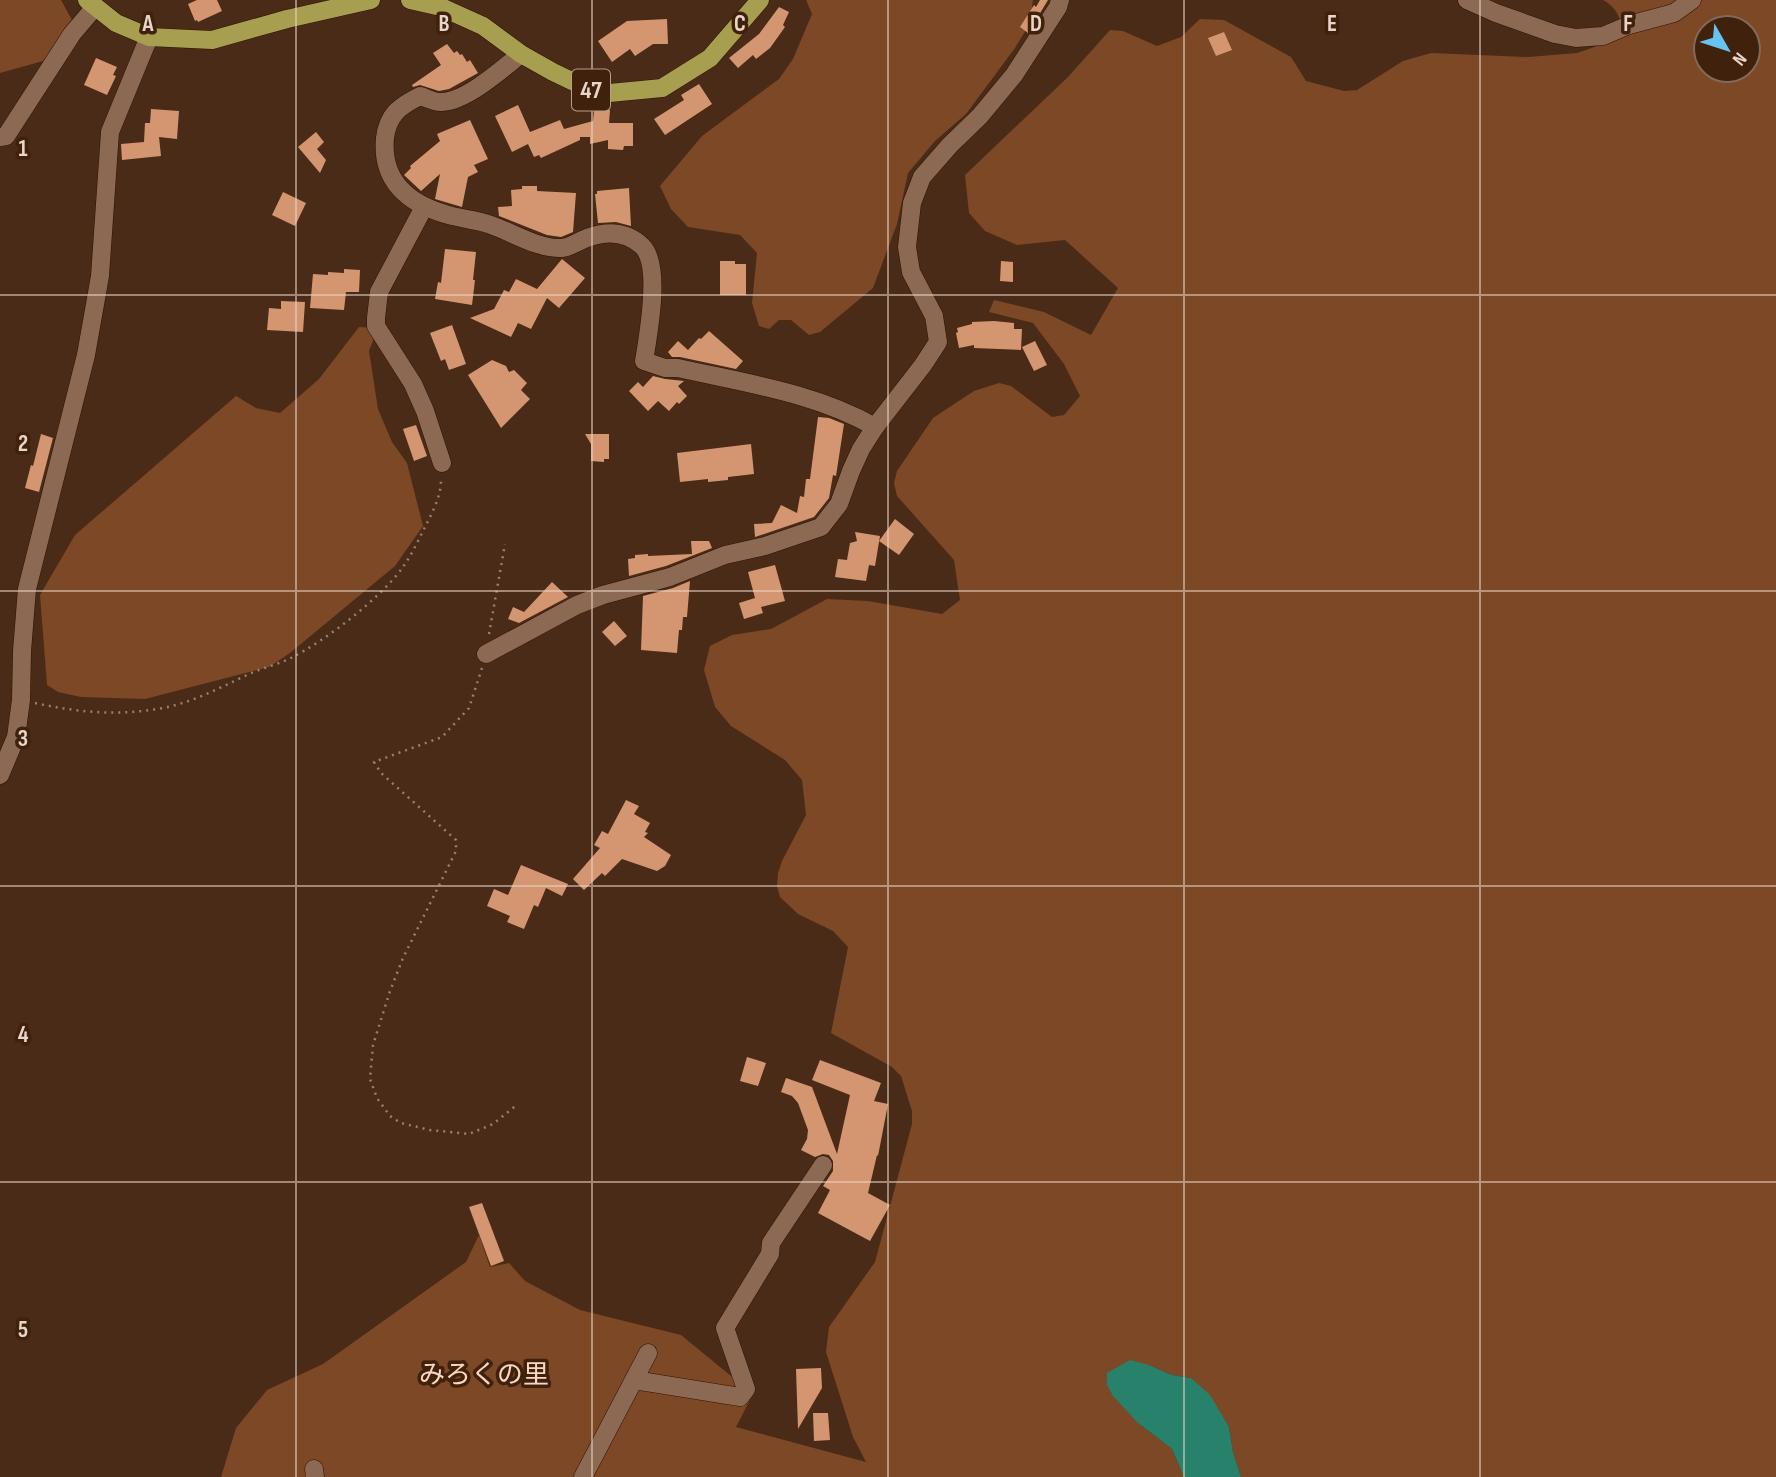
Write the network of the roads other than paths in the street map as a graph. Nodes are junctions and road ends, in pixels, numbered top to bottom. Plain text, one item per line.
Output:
1 (371, 0) edge
2 (410, 0) edge
3 (760, 0) edge
4 (1060, 0) edge
5 (1467, 0) edge
6 (1692, 0) edge
7 (91, 4) edge
8 (149, 37) junction
9 (521, 54) junction
10 (0, 137) edge
11 (424, 207) junction
12 (875, 427) junction
13 (442, 463) road end
14 (486, 654) road end
15 (0, 775) edge
16 (823, 1165) dead end
17 (648, 1353) dead end
18 (634, 1380) junction
19 (583, 1477) edge

1 - 8 main road
2 - 9 main road, 47
3 - 9 main road, 47
4 - 12 street
5 - 6 street
7 - 8 main road
7 - 10 street
8 - 15 street
9 - 11 street
11 - 12 street
11 - 13 street
12 - 14 street
16 - 18 street
17 - 18 street
18 - 19 street

